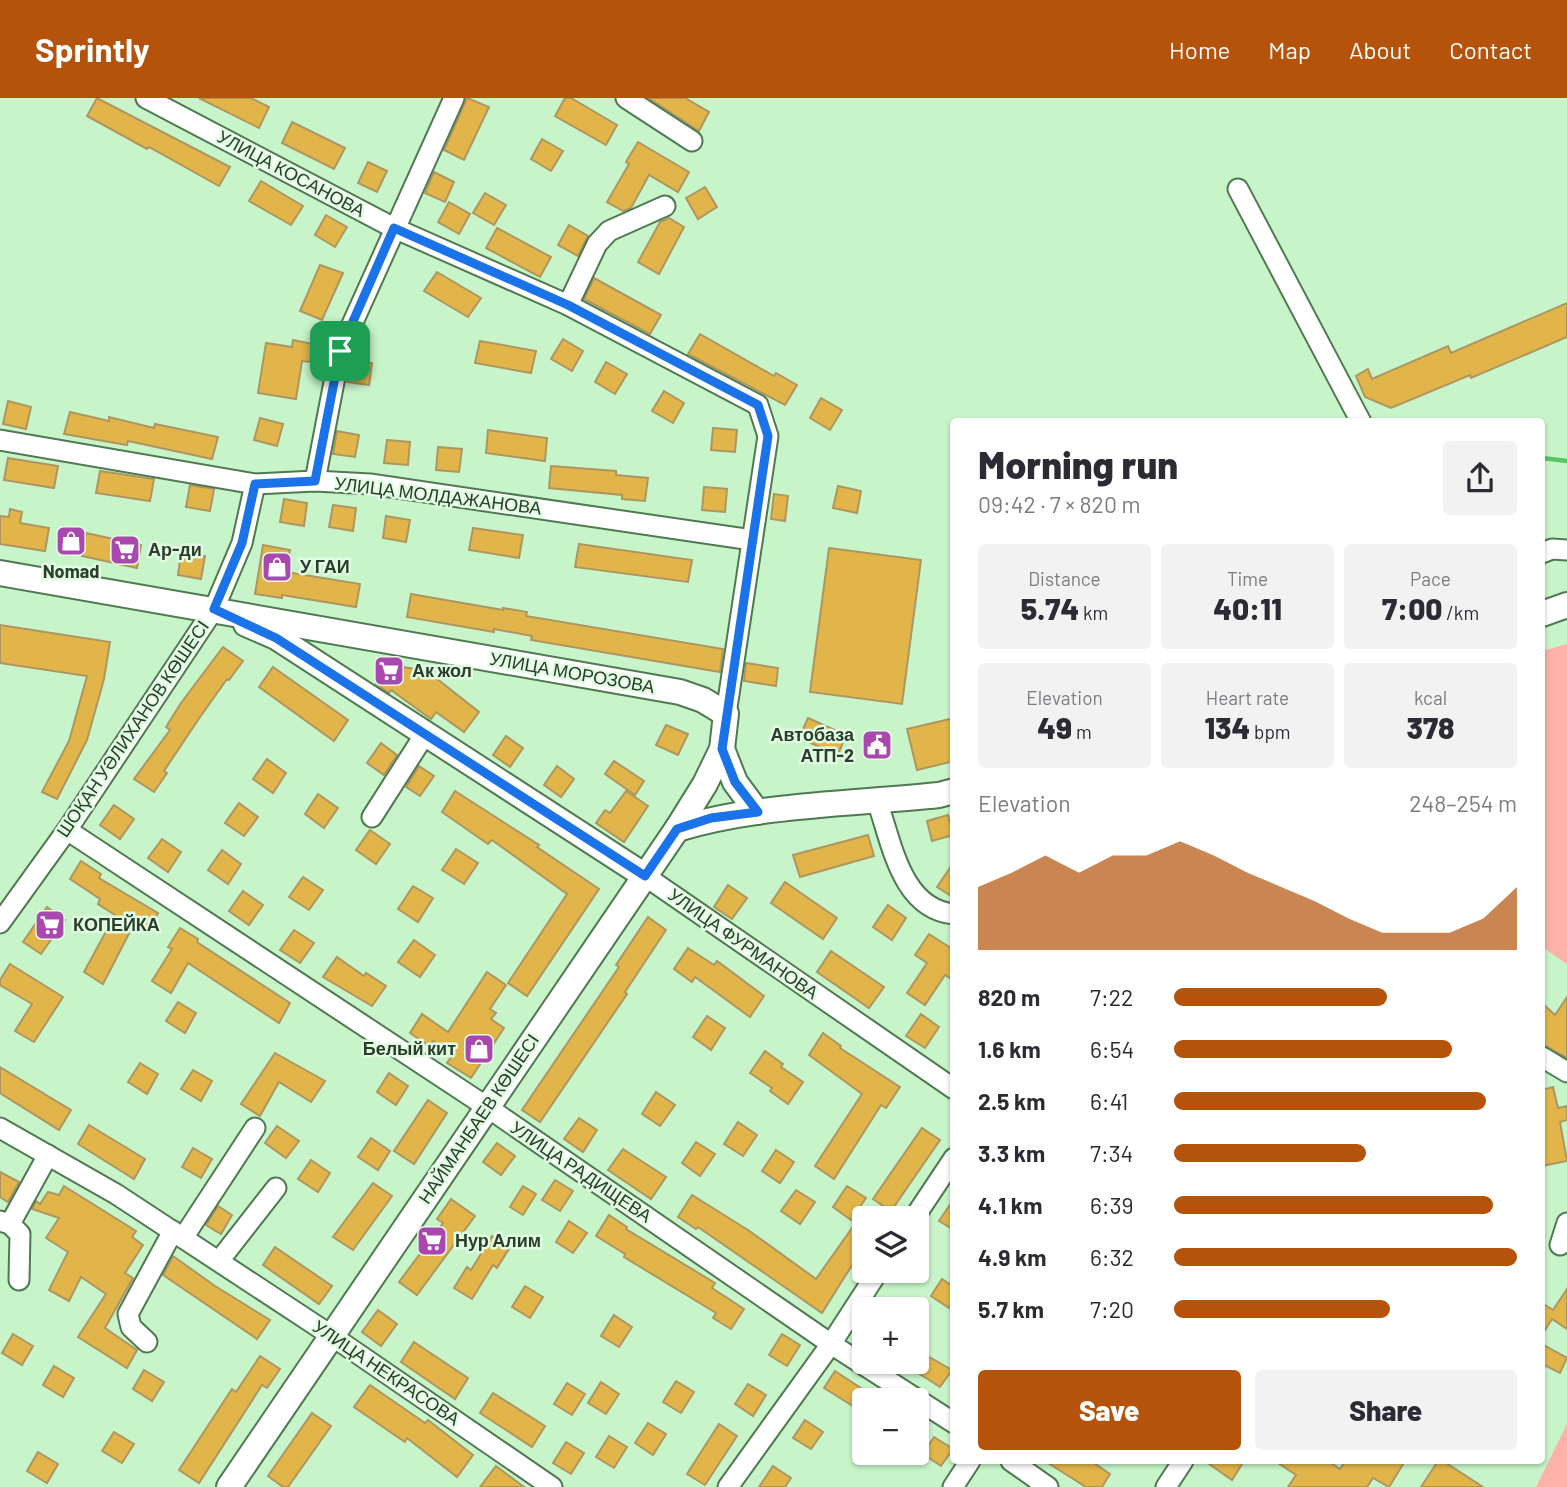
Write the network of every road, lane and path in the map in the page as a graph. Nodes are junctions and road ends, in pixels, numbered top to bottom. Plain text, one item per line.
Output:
1 (146, 98) edge
2 (454, 98) edge
3 (626, 98) edge
4 (178, 105) edge
5 (692, 141) dead end
6 (1238, 189) dead end
7 (665, 206) dead end
8 (394, 228) junction
9 (568, 305) junction
10 (1359, 418) edge
11 (0, 440) edge
12 (315, 481) junction
13 (255, 484) junction
14 (752, 540) junction
15 (1567, 551) edge
16 (1545, 552) edge
17 (0, 573) edge
18 (1567, 605) edge
19 (214, 609) junction
20 (1545, 613) edge
21 (726, 714) junction
22 (425, 734) junction
23 (722, 749) junction
24 (950, 792) edge
25 (877, 801) junction
26 (758, 812) junction
27 (372, 817) dead end
28 (677, 829) junction
29 (67, 830) junction
30 (645, 876) junction
31 (950, 914) edge
32 (0, 923) edge
33 (1545, 1059) edge
34 (1567, 1072) edge
35 (950, 1086) edge
36 (487, 1107) junction
37 (0, 1128) edge
38 (255, 1128) dead end
39 (48, 1155) junction
40 (950, 1164) edge
41 (276, 1188) dead end
42 (922, 1206) edge
43 (5, 1222) edge
44 (1567, 1223) edge
45 (178, 1234) junction
46 (1560, 1245) dead end
47 (219, 1262) junction
48 (19, 1280) dead end
49 (871, 1283) edge
50 (332, 1336) junction
51 (147, 1342) dead end
52 (831, 1344) junction
53 (950, 1420) edge
54 (968, 1464) edge
55 (1015, 1464) edge
56 (1181, 1464) edge
57 (229, 1487) edge
58 (552, 1487) edge
59 (728, 1487) edge
60 (953, 1487) edge
61 (1048, 1487) edge
62 (1166, 1487) edge

1 - 4 street, УЛИЦА КОСАНОВА
2 - 8 street
3 - 5 street
4 - 8 street, УЛИЦА КОСАНОВА
6 - 10 street
7 - 9 street
8 - 9 street, УЛИЦА КОСАНОВА
8 - 12 street
9 - 14 street, УЛИЦА КОСАНОВА
11 - 13 street, УЛИЦА МОЛДАЖАНОВА
12 - 13 street, УЛИЦА МОЛДАЖАНОВА
12 - 14 street, УЛИЦА МОЛДАЖАНОВА
13 - 19 street, ШОҚАН УӘЛИХАНОВ КӨШЕСІ
14 - 21 street, УЛИЦА КОСАНОВА
15 - 16 street
17 - 19 main road, УЛИЦА МОРОЗОВА
18 - 20 main road
19 - 21 main road, УЛИЦА МОРОЗОВА
19 - 22 main road, УЛИЦА ФУРМАНОВА
19 - 29 street, ШОҚАН УӘЛИХАНОВ КӨШЕСІ
21 - 23 main road
22 - 27 street
22 - 30 main road, УЛИЦА ФУРМАНОВА
23 - 26 main road
23 - 28 main road, НАЙМАНБАЕВ КӨШЕСІ
24 - 25 main road
25 - 26 main road
25 - 31 street
26 - 28 main road
28 - 30 main road, НАЙМАНБАЕВ КӨШЕСІ
29 - 32 street, ШОҚАН УӘЛИХАНОВ КӨШЕСІ
29 - 36 street, УЛИЦА РАДИЩЕВА
30 - 35 street, УЛИЦА ФУРМАНОВА
30 - 36 main road, НАЙМАНБАЕВ КӨШЕСІ
33 - 34 street
36 - 50 main road, НАЙМАНБАЕВ КӨШЕСІ
36 - 52 street, УЛИЦА РАДИЩЕВА
37 - 39 street, УЛИЦА НЕКРАСОВА
38 - 45 street
39 - 43 street
39 - 45 street, УЛИЦА НЕКРАСОВА
40 - 42 street
41 - 47 street
43 - 48 street
44 - 46 street
45 - 47 street, УЛИЦА НЕКРАСОВА
45 - 51 street
47 - 50 street, УЛИЦА НЕКРАСОВА
49 - 52 street
50 - 57 main road, НАЙМАНБАЕВ КӨШЕСІ
50 - 58 street, УЛИЦА НЕКРАСОВА
52 - 53 street, УЛИЦА РАДИЩЕВА
52 - 59 street
54 - 60 street
55 - 61 street
56 - 62 street

